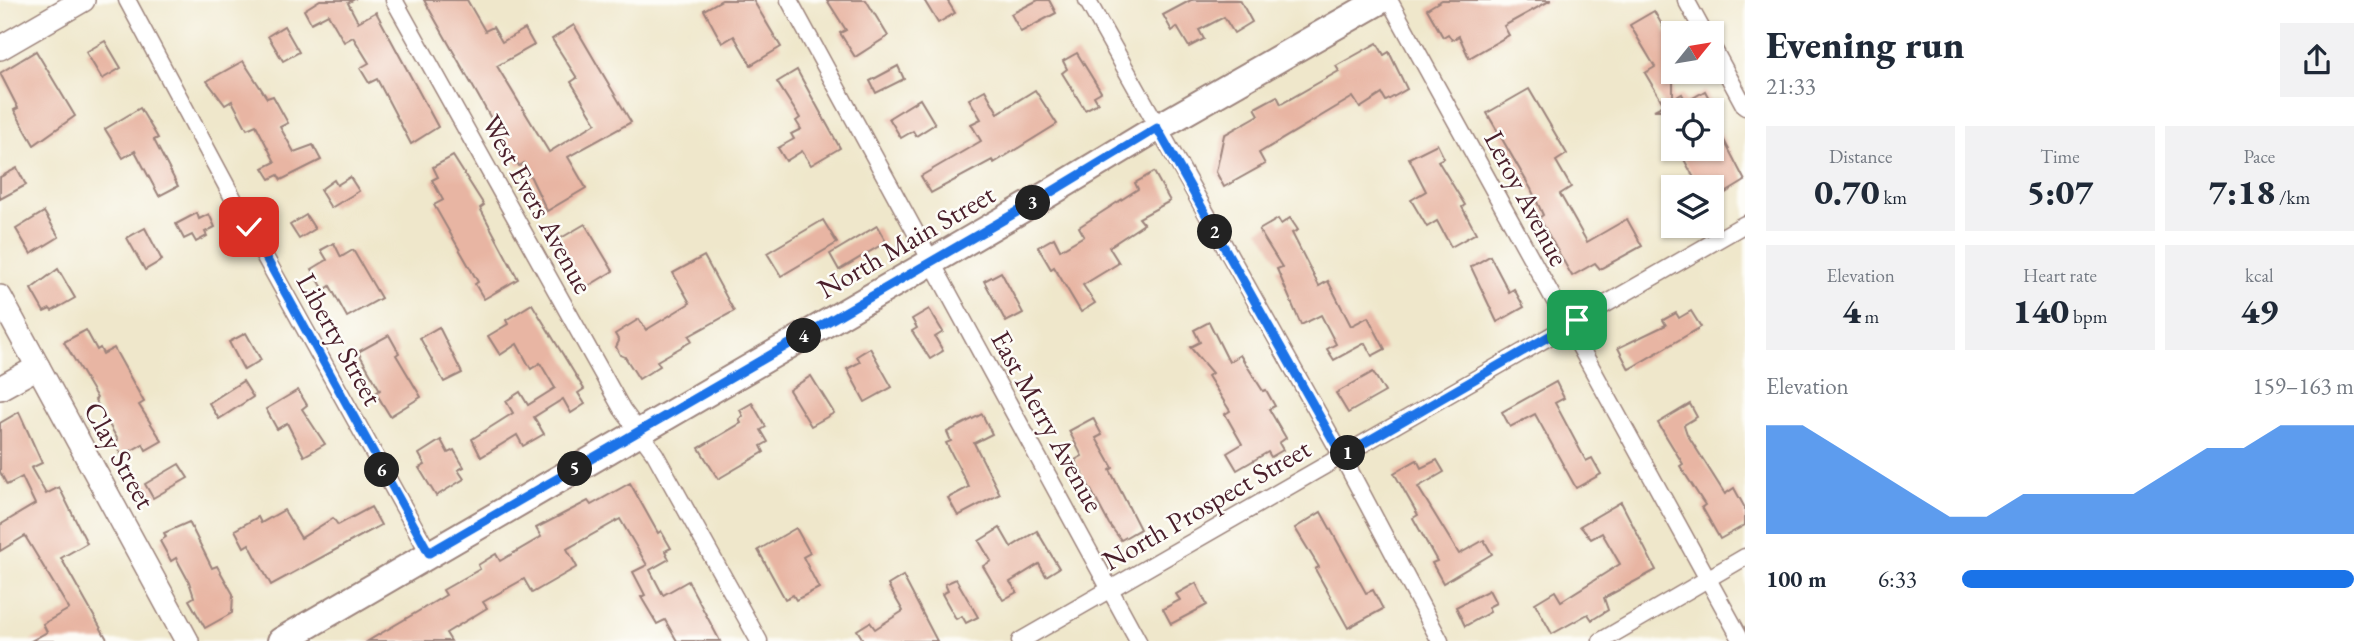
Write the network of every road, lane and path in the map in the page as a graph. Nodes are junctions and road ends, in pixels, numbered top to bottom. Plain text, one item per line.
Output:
1 (83, 0) edge
2 (127, 0) edge
3 (394, 0) edge
4 (789, 0) edge
5 (1087, 0) edge
6 (1381, 0) edge
7 (1389, 0) edge
8 (1686, 0) edge
9 (1347, 9) edge
10 (1697, 21) edge
11 (2, 43) edge
12 (1724, 68) edge
13 (1745, 107) edge
14 (1157, 128) junction
15 (1745, 224) edge
16 (931, 263) junction
17 (0, 297) edge
18 (1569, 325) junction
19 (38, 368) junction
20 (0, 388) edge
21 (639, 432) junction
22 (1342, 456) junction
23 (429, 553) junction
24 (1745, 557) edge
25 (1709, 578) junction
26 (1111, 590) junction
27 (187, 641) edge
28 (281, 641) edge
29 (759, 641) edge
30 (1020, 641) edge
31 (1138, 641) edge
32 (1440, 641) edge
33 (1601, 641) edge
34 (1742, 641) edge

1 - 11 street
2 - 23 street, Liberty Street
3 - 21 street, West Evers Avenue
4 - 16 street, East Merry Avenue
5 - 14 street
6 - 9 main road, North Main Street
7 - 18 street, Leroy Avenue
8 - 10 street
9 - 14 main road, North Main Street
12 - 13 street
14 - 16 main road, North Main Street
14 - 22 street
15 - 18 street, North Prospect Street
16 - 21 main road, North Main Street
16 - 26 street, East Merry Avenue
17 - 19 street, Clay Street
18 - 22 street, North Prospect Street
18 - 25 street, Leroy Avenue
19 - 20 street
19 - 27 street, Clay Street
21 - 23 main road, North Main Street
21 - 29 street, West Evers Avenue
22 - 26 street, North Prospect Street
22 - 32 street
23 - 28 main road, North Main Street
24 - 25 street
25 - 33 street
25 - 34 street, Leroy Avenue
26 - 30 street, North Prospect Street
26 - 31 street, East Merry Avenue

